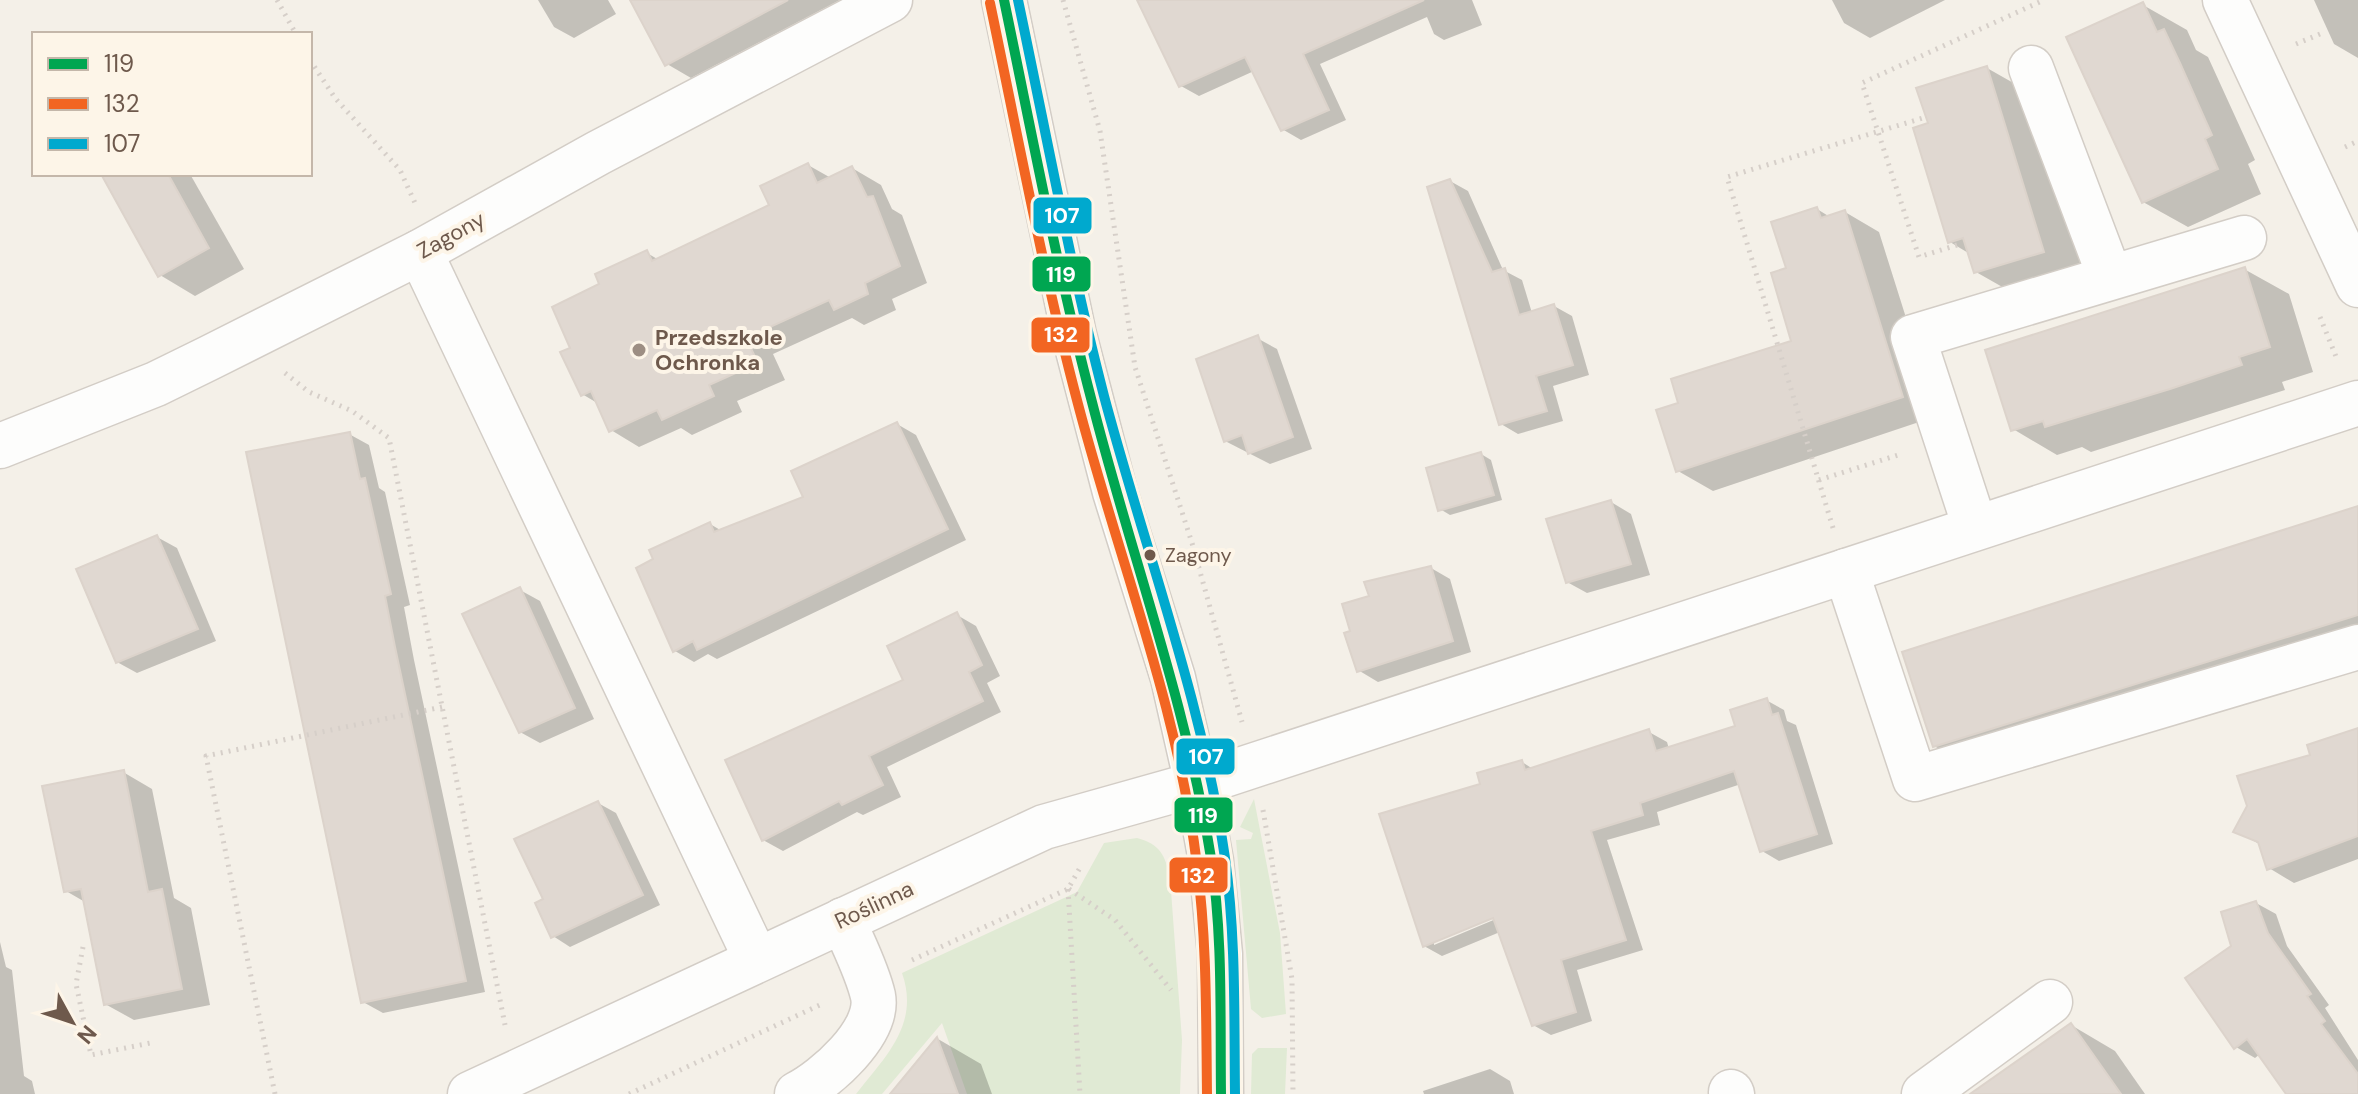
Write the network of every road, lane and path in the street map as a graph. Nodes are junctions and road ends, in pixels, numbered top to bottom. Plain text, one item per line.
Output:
1 (277, 0) edge
2 (890, 0) edge
3 (1004, 0) edge
4 (1063, 0) edge
5 (2044, 0) edge
6 (2225, 0) edge
7 (295, 32) edge
8 (2320, 34) dead end
9 (2284, 49) dead end
10 (312, 63) edge
11 (2031, 68) dead end
12 (1923, 118) dead end
13 (1879, 133) junction
14 (417, 207) dead end
15 (2244, 238) dead end
16 (1957, 245) dead end
17 (420, 252) junction
18 (2110, 277) junction
19 (2358, 285) edge
20 (279, 368) dead end
21 (2358, 403) edge
22 (0, 446) edge
23 (1904, 470) dead end
24 (1819, 480) junction
25 (1975, 527) junction
26 (1847, 572) junction
27 (2358, 647) edge
28 (442, 707) junction
29 (1253, 765) junction
30 (1197, 784) junction
31 (1082, 864) dead end
32 (1068, 889) junction
33 (843, 920) junction
34 (83, 947) dead end
35 (756, 959) junction
36 (906, 963) dead end
37 (868, 983) junction
38 (499, 1000) dead end
39 (1179, 1002) dead end
40 (2050, 1002) dead end
41 (155, 1042) dead end
42 (275, 1094) edge
43 (470, 1094) edge
44 (629, 1094) edge
45 (797, 1094) edge
46 (1080, 1094) edge
47 (1221, 1094) edge
48 (1293, 1094) edge
49 (1924, 1094) edge

1 - 7 path
2 - 17 street, Zagony
3 - 30 street
4 - 29 path
5 - 13 path
6 - 19 street
8 - 9 path
10 - 14 path
11 - 18 street
12 - 13 path
13 - 16 path
13 - 24 path
15 - 18 street
17 - 22 street, Zagony
17 - 35 street
18 - 25 street
20 - 28 path
21 - 25 street, Roślinna
23 - 24 path
24 - 26 path
25 - 26 street, Roślinna
26 - 27 street
26 - 29 street, Roślinna
28 - 38 path
28 - 42 path
29 - 30 street, Roślinna
29 - 48 path
30 - 33 street, Roślinna
30 - 47 street
31 - 32 path
32 - 36 path
32 - 39 path
32 - 46 path
33 - 35 street, Roślinna
33 - 37 street
34 - 41 path
35 - 43 street, Roślinna
37 - 44 path
37 - 45 street
40 - 49 street

